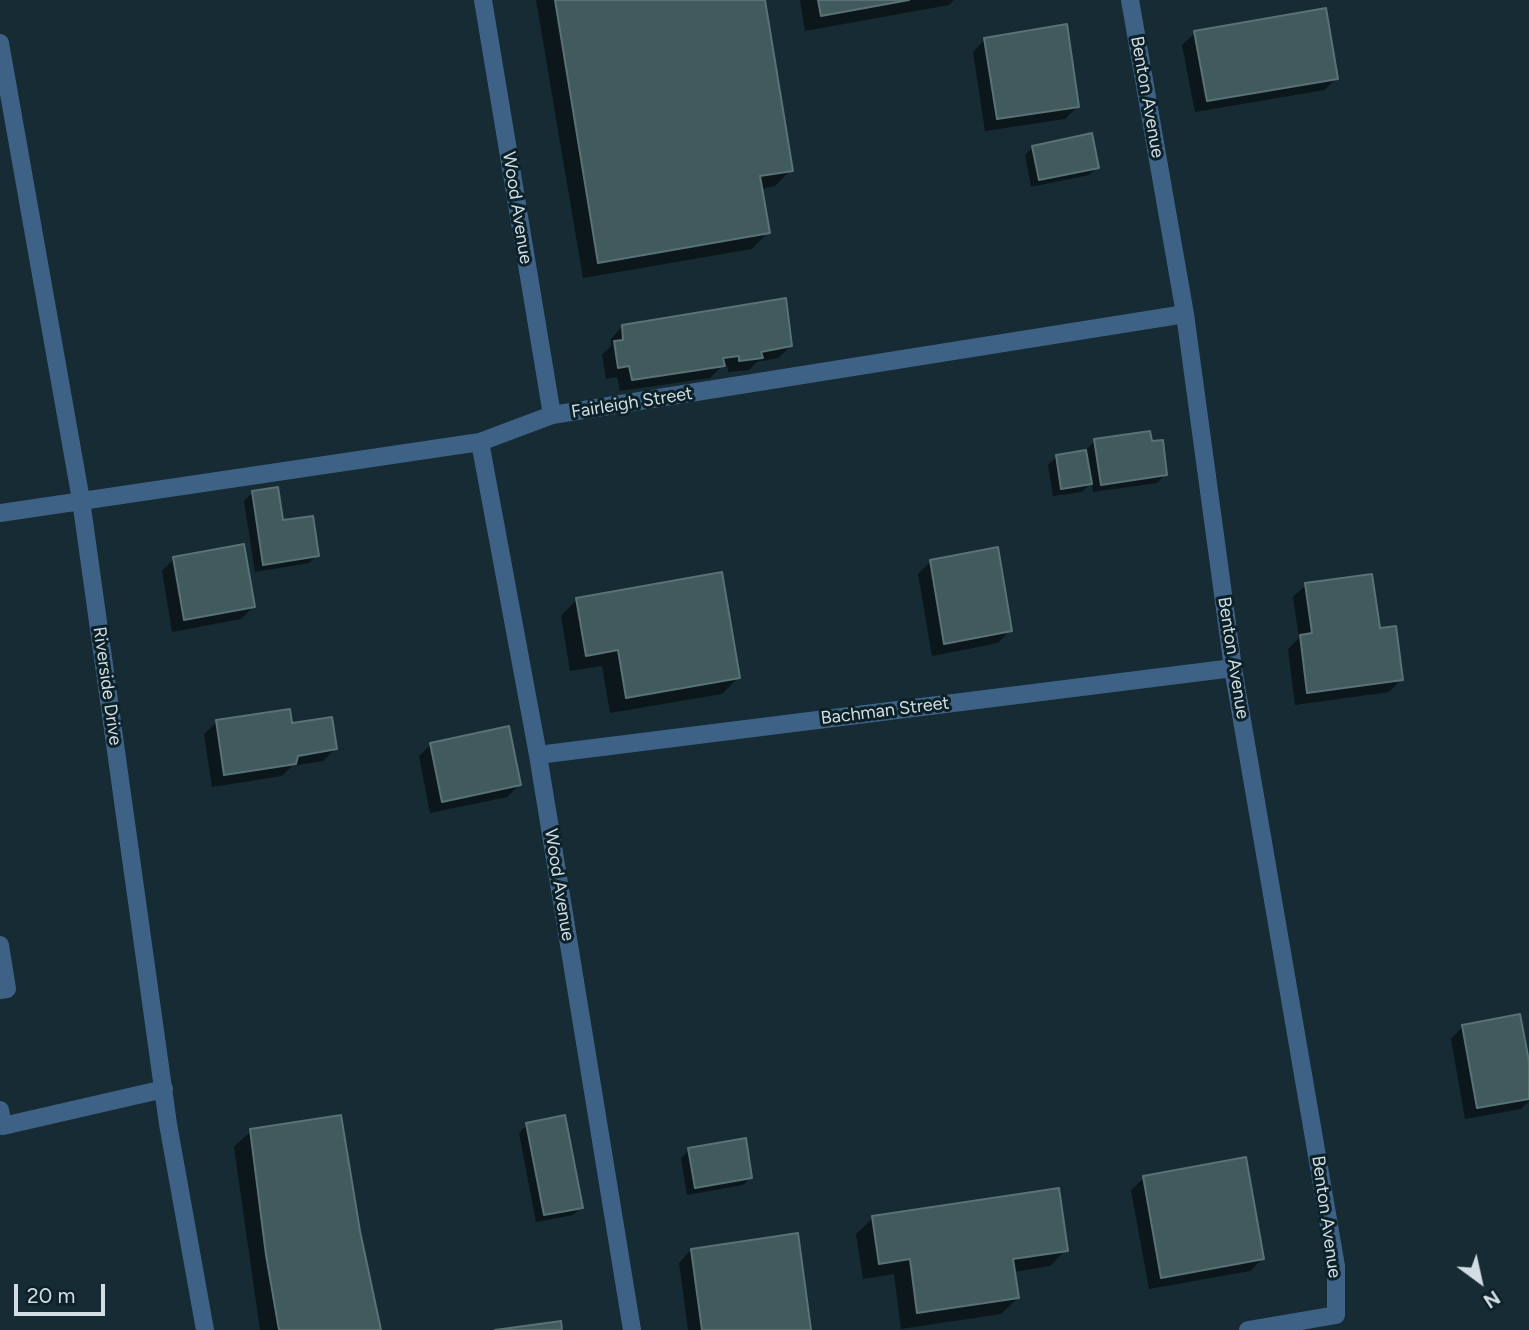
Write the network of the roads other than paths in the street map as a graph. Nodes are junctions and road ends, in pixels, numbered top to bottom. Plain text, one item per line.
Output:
1 (482, 0) edge
2 (1130, 0) edge
3 (0, 43) edge
4 (1185, 314) junction
5 (552, 415) junction
6 (480, 442) junction
7 (81, 500) junction
8 (0, 513) edge
9 (1233, 668) junction
10 (538, 755) junction
11 (0, 945) edge
12 (0, 990) edge
13 (164, 1089) junction
14 (0, 1110) edge
15 (205, 1330) edge
16 (632, 1330) edge
17 (1248, 1330) edge

1 - 5 street, Wood Avenue
2 - 4 street, Benton Avenue
3 - 7 street, Riverside Drive
4 - 5 street, Fairleigh Street
4 - 9 street, Benton Avenue
5 - 6 street, Fairleigh Street
6 - 7 street, Fairleigh Street
6 - 10 street, Wood Avenue
7 - 8 street, Fairleigh Street
7 - 13 street, Riverside Drive
9 - 10 street, Bachman Street
9 - 17 street, Benton Avenue
10 - 16 street, Wood Avenue
11 - 12 street
13 - 14 street
13 - 15 street, Riverside Drive

